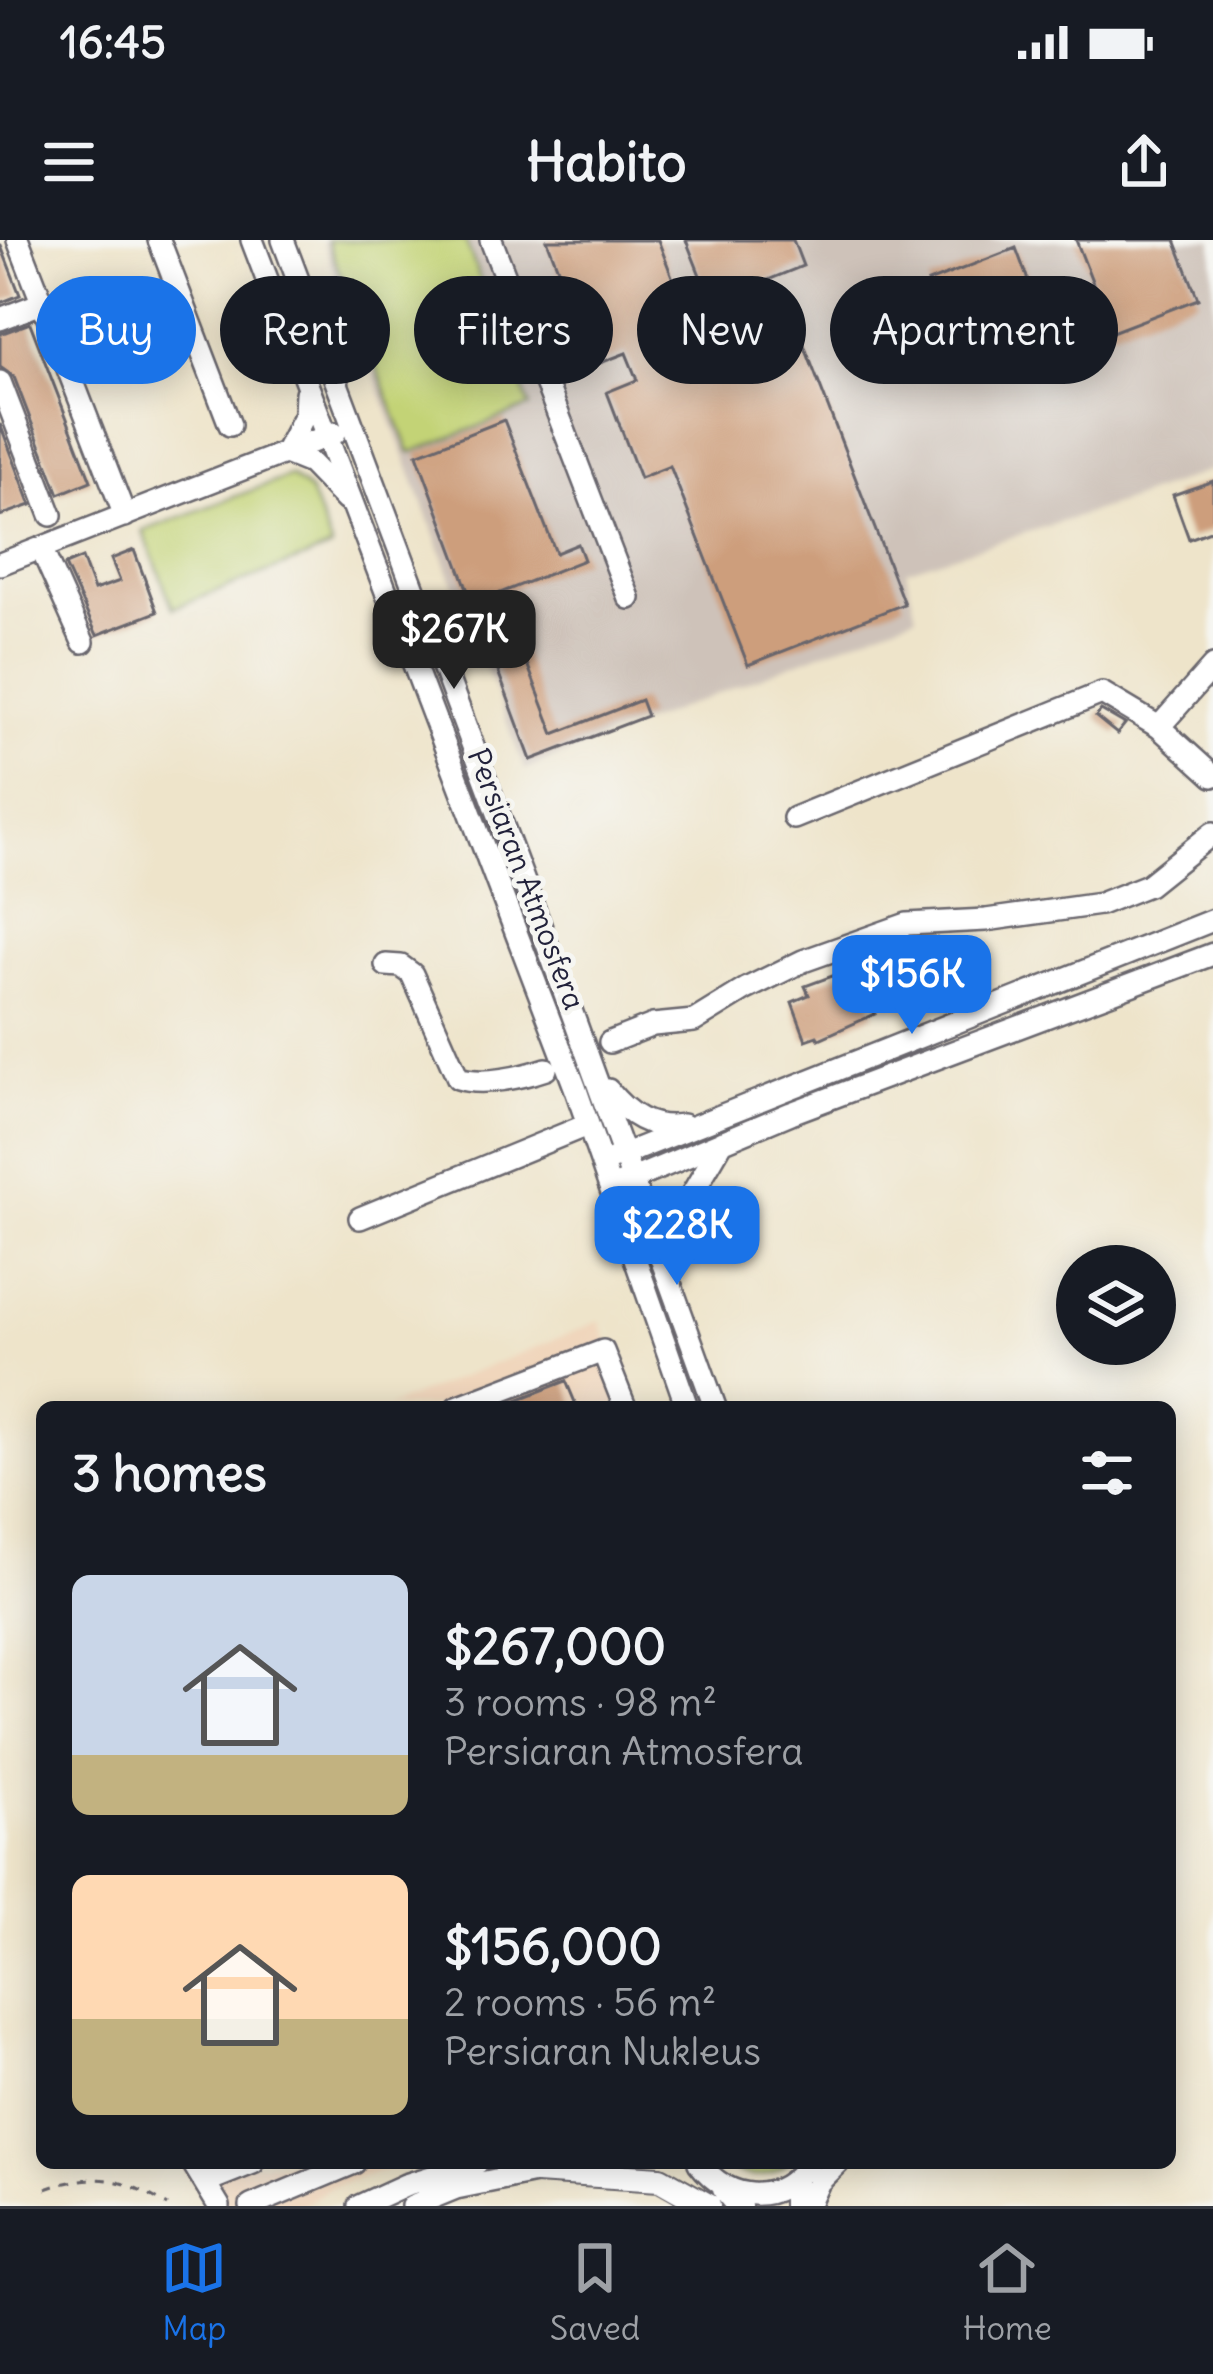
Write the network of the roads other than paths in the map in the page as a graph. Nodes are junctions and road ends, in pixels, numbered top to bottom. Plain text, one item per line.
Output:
1 (18, 240) edge
2 (159, 240) edge
3 (252, 240) edge
4 (284, 240) edge
5 (491, 240) edge
6 (266, 276) edge
7 (36, 287) edge
8 (36, 305) edge
9 (0, 319) edge
10 (0, 382) edge
11 (73, 384) edge
12 (307, 384) edge
13 (307, 384) edge
14 (230, 425) dead end
15 (352, 425) junction
16 (327, 436) junction
17 (285, 453) junction
18 (355, 509) junction
19 (51, 515) dead end
20 (124, 516) junction
21 (41, 548) junction
22 (0, 564) edge
23 (629, 598) dead end
24 (83, 642) dead end
25 (1213, 666) edge
26 (1159, 727) junction
27 (1213, 776) edge
28 (794, 818) dead end
29 (1213, 833) edge
30 (1213, 920) edge
31 (1213, 954) edge
32 (386, 965) dead end
33 (610, 1042) dead end
34 (546, 1069) dead end
35 (596, 1076) junction
36 (587, 1125) junction
37 (720, 1130) junction
38 (624, 1154) junction
39 (600, 1164) junction
40 (633, 1178) junction
41 (609, 1189) junction
42 (360, 1218) dead end
43 (663, 1264) junction
44 (473, 1401) edge
45 (623, 1401) edge
46 (685, 1401) edge
47 (713, 1401) edge
48 (340, 2169) edge
49 (457, 2169) edge
50 (545, 2169) edge
51 (701, 2169) edge
52 (832, 2169) edge
53 (536, 2170) junction
54 (199, 2173) edge
55 (800, 2183) edge
56 (724, 2200) edge
57 (219, 2206) edge
58 (251, 2206) edge
59 (359, 2206) edge
60 (412, 2206) edge
61 (808, 2206) edge

1 - 7 street
2 - 14 street
3 - 6 street, Persiaran Atmosfera
4 - 15 street, Persiaran Atmosfera
5 - 23 street
8 - 9 street
10 - 19 street
11 - 20 street
12 - 16 street, Persiaran Atmosfera
13 - 17 street
15 - 16 street
15 - 35 street, Persiaran Atmosfera
16 - 17 street
16 - 18 street, Persiaran Atmosfera
17 - 18 street
17 - 20 street
18 - 36 street, Persiaran Atmosfera
20 - 21 street
21 - 22 street
21 - 24 street
25 - 26 street
26 - 27 street
26 - 28 street
29 - 33 street
30 - 37 street
31 - 37 street
32 - 34 street
35 - 37 street
35 - 38 street, Persiaran Atmosfera
36 - 39 street, Persiaran Atmosfera
36 - 42 street
37 - 38 street
37 - 40 street
37 - 43 street
38 - 39 street
38 - 40 street, Persiaran Atmosfera
39 - 41 street, Persiaran Atmosfera
40 - 41 street
40 - 43 street, Persiaran Atmosfera
41 - 46 street, Persiaran Atmosfera
43 - 47 street, Persiaran Atmosfera
44 - 45 street
48 - 58 street
49 - 59 street
50 - 53 street
51 - 56 street
52 - 61 street
53 - 56 main road
53 - 60 street
54 - 57 street
55 - 56 street

